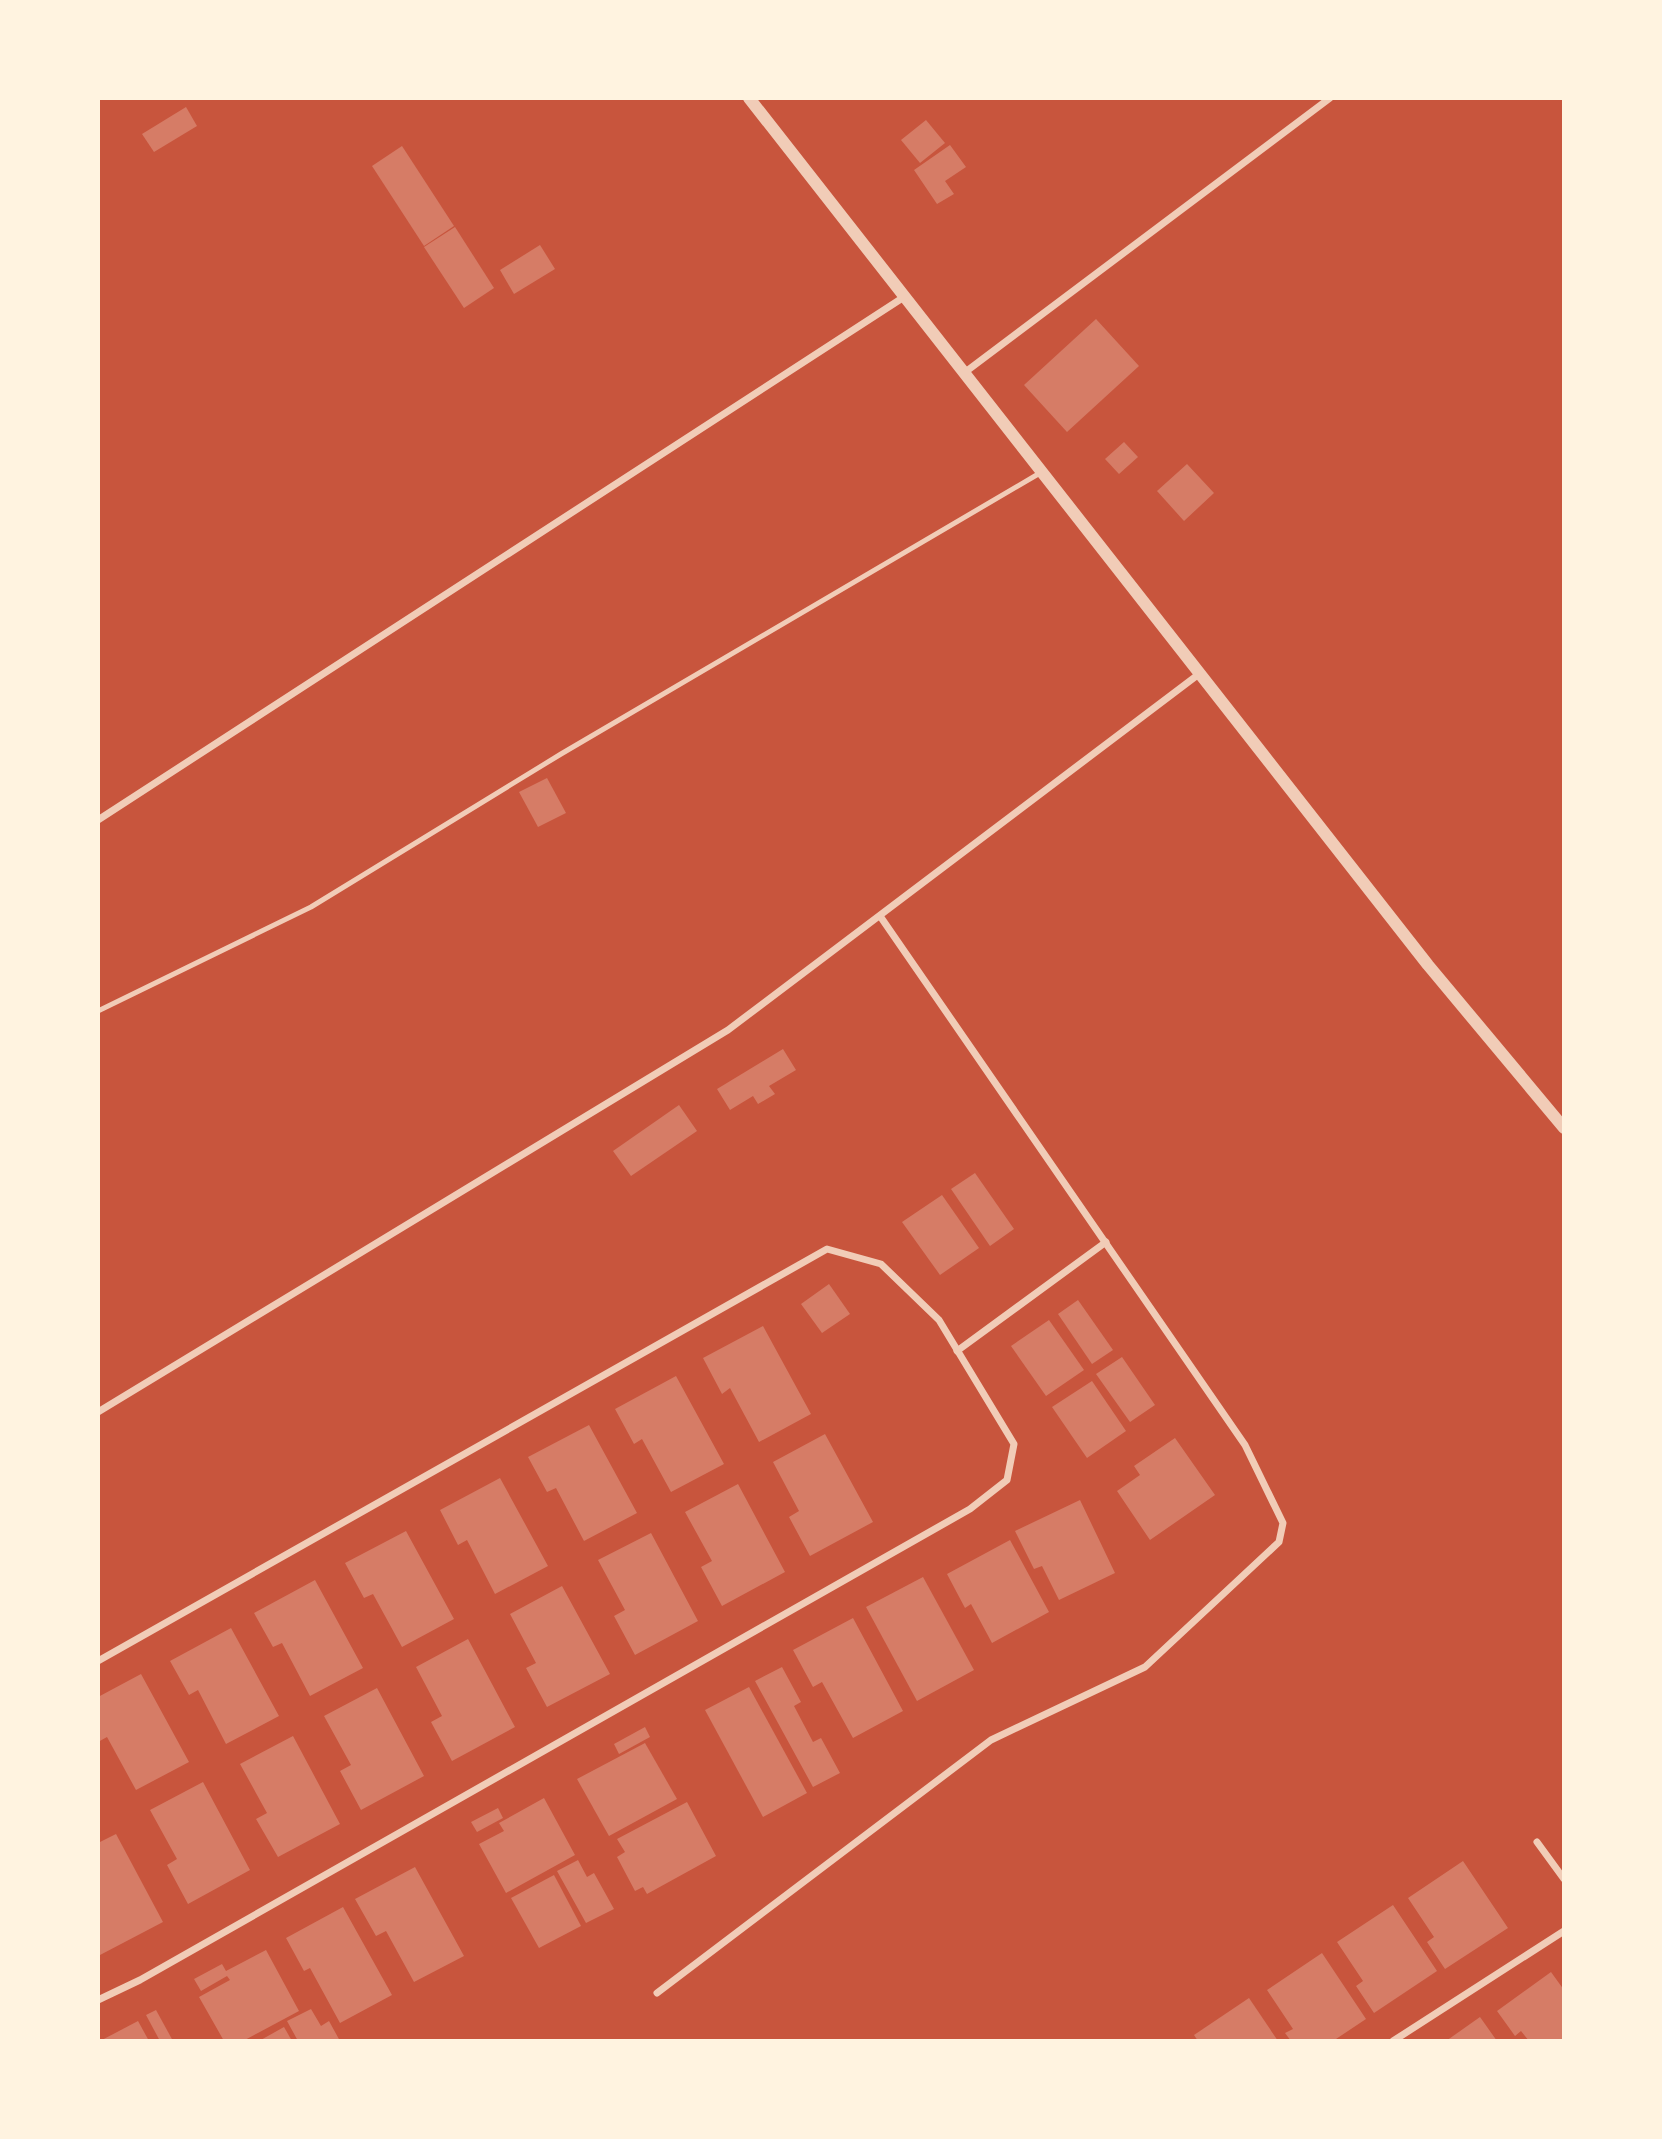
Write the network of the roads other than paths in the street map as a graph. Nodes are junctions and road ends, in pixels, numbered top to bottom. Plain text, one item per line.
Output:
1 (749, 98) edge
2 (1330, 98) edge
3 (904, 297) junction
4 (964, 374) junction
5 (1041, 472) junction
6 (1199, 674) junction
7 (98, 820) edge
8 (880, 916) junction
9 (98, 1011) edge
10 (1564, 1128) edge
11 (1106, 1242) junction
12 (957, 1351) junction
13 (98, 1412) edge
14 (98, 1661) edge
15 (1537, 1842) dead end
16 (1564, 1879) edge
17 (1564, 1931) edge
18 (657, 1993) dead end
19 (98, 2000) edge
20 (1393, 2041) edge

1 - 3 street
2 - 4 street
3 - 4 street
3 - 7 street
4 - 5 street
5 - 6 street
5 - 9 lane
6 - 8 street
6 - 10 street
8 - 11 street
8 - 13 street
11 - 12 street
11 - 18 street
12 - 14 street
12 - 19 street
15 - 16 street
17 - 20 street

